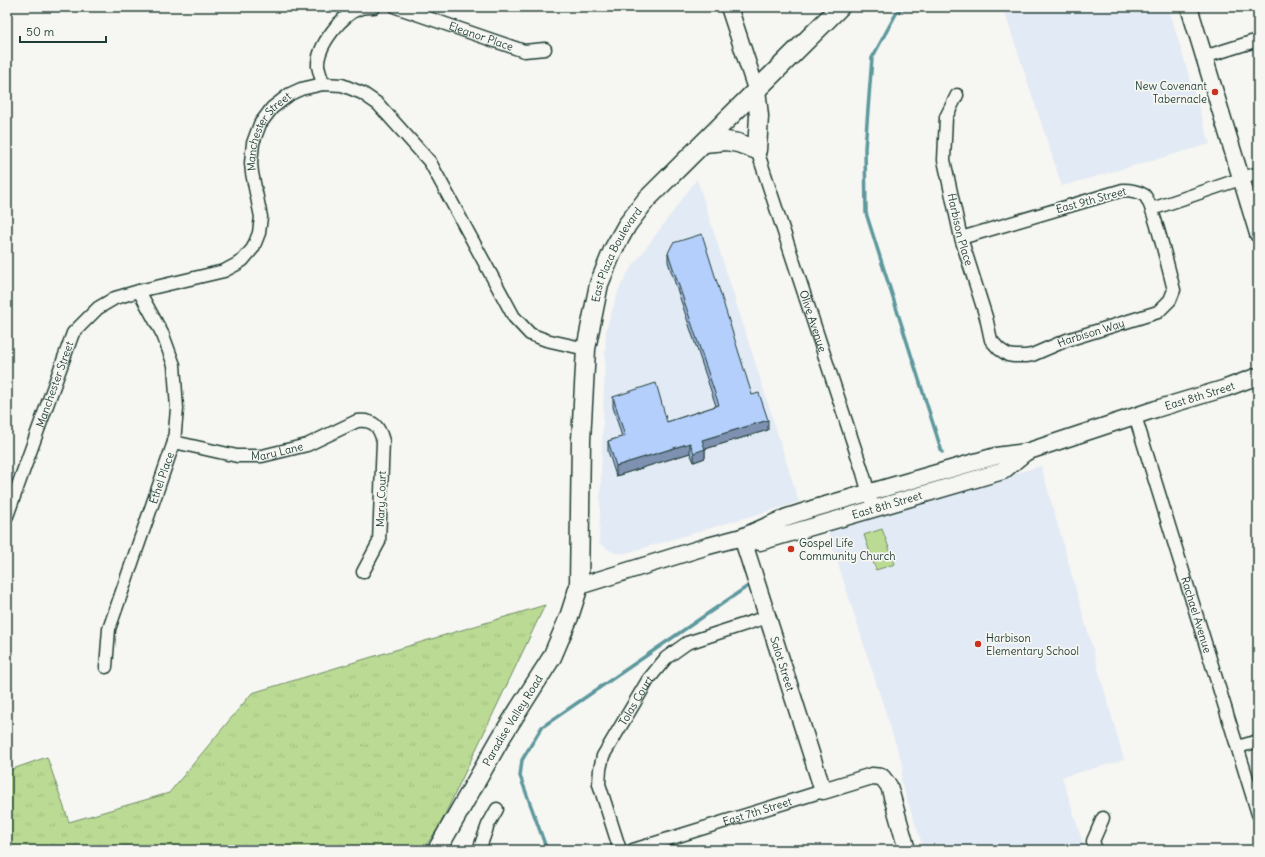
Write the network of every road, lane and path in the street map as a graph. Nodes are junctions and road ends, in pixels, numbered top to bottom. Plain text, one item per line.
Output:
1 (374, 7) edge
2 (396, 7) edge
3 (729, 7) edge
4 (840, 7) edge
5 (1189, 7) edge
6 (1258, 40) edge
7 (545, 49) dead end
8 (1204, 57) junction
9 (323, 84) junction
10 (756, 89) junction
11 (957, 95) dead end
12 (704, 143) junction
13 (757, 150) junction
14 (1258, 173) edge
15 (1241, 179) junction
16 (1152, 209) junction
17 (1258, 234) edge
18 (961, 238) junction
19 (139, 291) junction
20 (586, 349) junction
21 (1008, 355) joint
22 (1258, 376) edge
23 (1134, 416) junction
24 (375, 424) joint
25 (174, 442) junction
26 (1026, 452) junction
27 (868, 492) junction
28 (873, 509) junction
29 (7, 516) edge
30 (742, 537) junction
31 (363, 572) dead end
32 (579, 586) junction
33 (767, 617) junction
34 (106, 667) dead end
35 (1258, 741) edge
36 (1238, 747) junction
37 (823, 790) junction
38 (497, 810) dead end
39 (1258, 814) edge
40 (1103, 818) dead end
41 (437, 850) edge
42 (480, 850) edge
43 (620, 850) edge
44 (633, 850) edge
45 (907, 850) edge
46 (1096, 850) edge

1 - 9 street
2 - 7 street, Eleanor Place
3 - 10 main road
4 - 10 main road, East Plaza Boulevard
5 - 8 main road
6 - 8 street
8 - 15 main road
9 - 19 street, Manchester Street
9 - 20 street, Manchester Street
10 - 12 main road, East Plaza Boulevard
10 - 13 main road
11 - 18 street, Harbison Place
12 - 13 main road
12 - 20 main road, East Plaza Boulevard
13 - 27 street, Olive Avenue
14 - 15 street
15 - 16 street
15 - 17 main road
16 - 18 street, East 9th Street
16 - 21 street, Harbison Way
18 - 21 street, Harbison Place
19 - 25 street, Ethel Place
19 - 29 street, Manchester Street
20 - 32 main road, East Plaza Boulevard
22 - 23 main road, East 8th Street
23 - 26 main road, East 8th Street
23 - 36 street, Rachael Avenue
24 - 25 street, Mary Lane
24 - 31 street, Mary Court
25 - 34 street, Ethel Place
26 - 27 main road, East 8th Street
26 - 28 main road, East 8th Street
27 - 28 street, Olive Avenue
27 - 30 main road, East 8th Street
28 - 30 main road, East 8th Street
30 - 32 main road, East 8th Street
30 - 33 main road, Salot Street
32 - 41 main road, Paradise Valley Road
33 - 37 main road, Salot Street
33 - 43 street, Tolas Court
35 - 36 street
36 - 39 street, Rachael Avenue
37 - 44 street, East 7th Street
37 - 45 main road, East 7th Street
38 - 42 street
40 - 46 street

